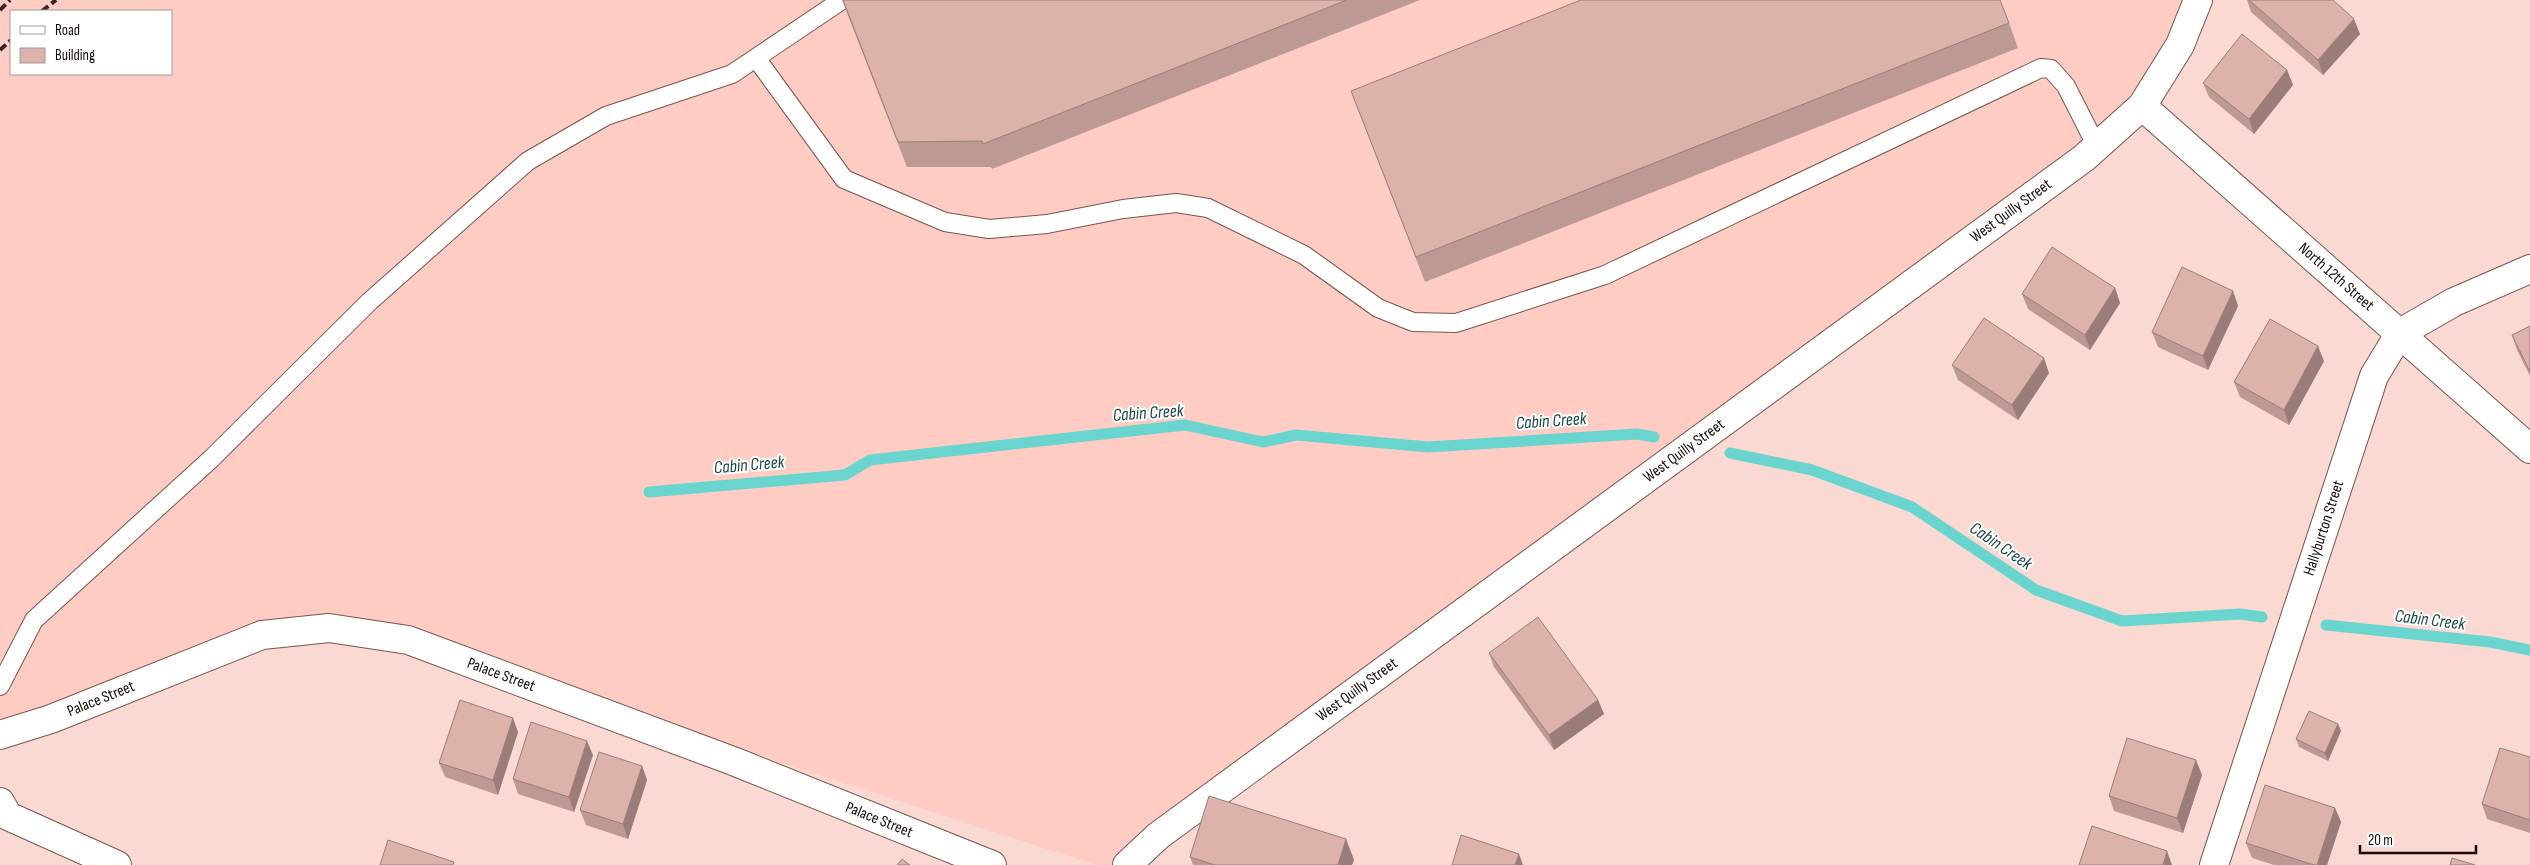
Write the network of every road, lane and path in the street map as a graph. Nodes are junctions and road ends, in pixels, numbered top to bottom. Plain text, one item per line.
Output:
1 (842, 0) edge
2 (2198, 0) edge
3 (756, 58) junction
4 (2142, 106) junction
5 (2096, 147) junction
6 (2530, 269) edge
7 (2400, 333) junction
8 (2530, 449) edge
9 (0, 686) edge
10 (0, 735) edge
11 (0, 802) edge
12 (118, 865) edge
13 (992, 865) edge
14 (1127, 865) edge
15 (2214, 865) edge

1 - 3 lane
2 - 4 street, West Quilly Street
3 - 5 lane
3 - 9 lane
4 - 5 street, West Quilly Street
4 - 7 street, North 12th Street
5 - 14 street, West Quilly Street
6 - 7 street, Hallyburton Street
7 - 8 street, North 12th Street
7 - 15 street, Hallyburton Street
10 - 13 street, Palace Street
11 - 12 street

